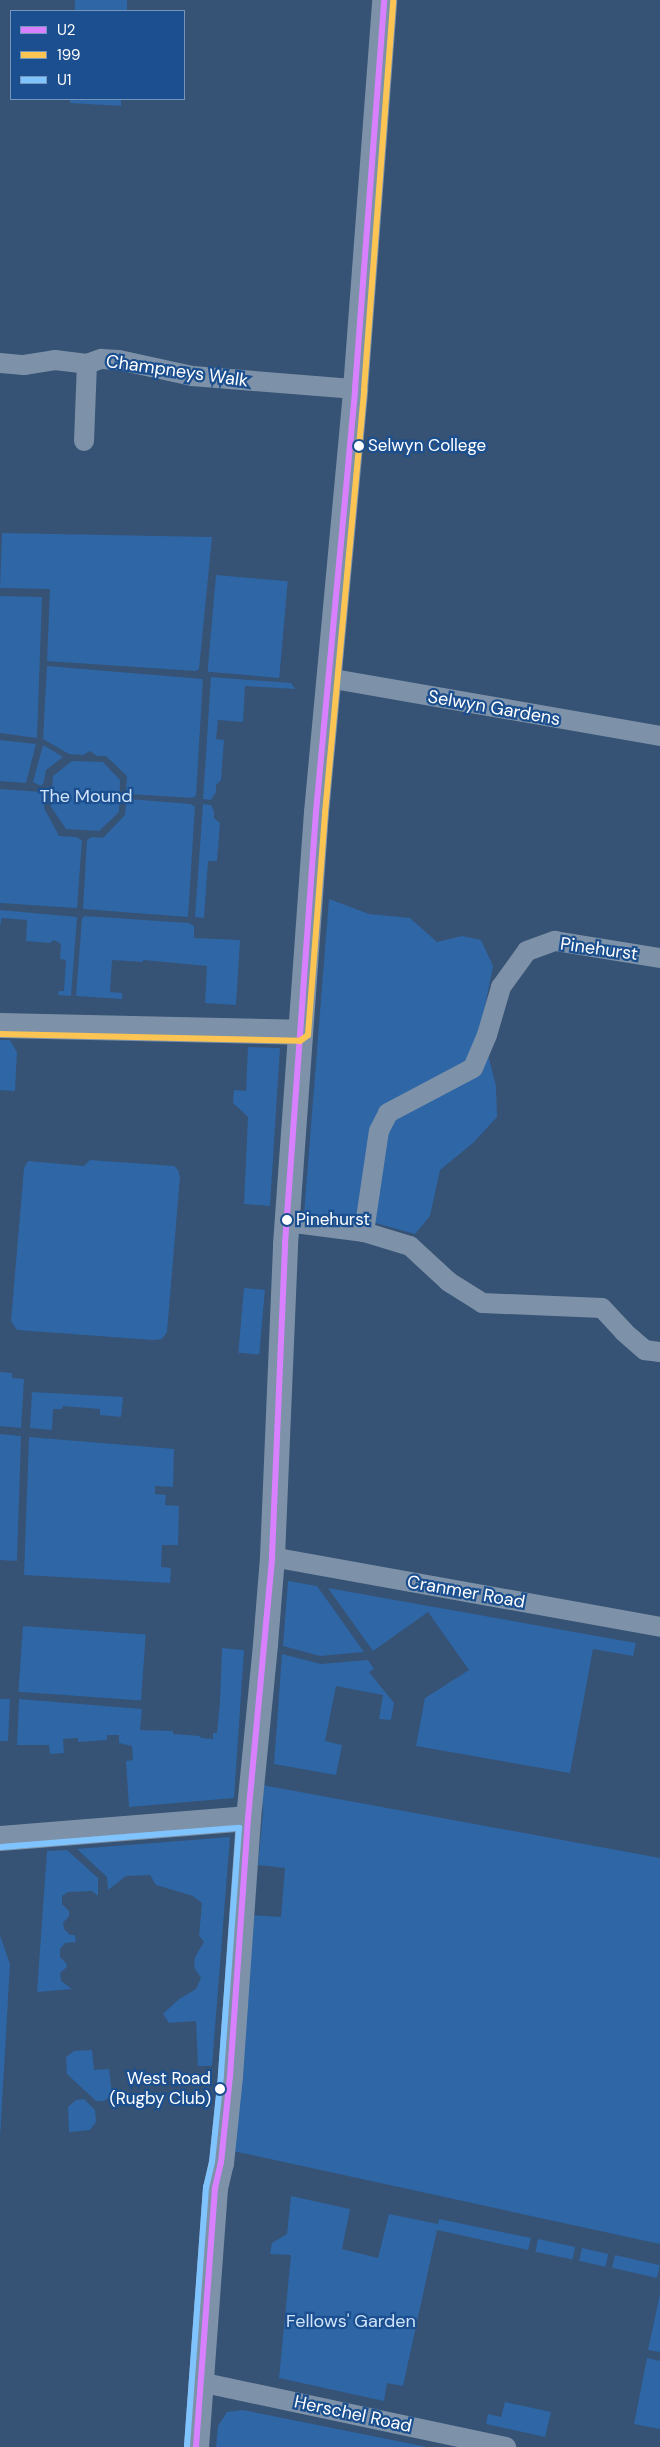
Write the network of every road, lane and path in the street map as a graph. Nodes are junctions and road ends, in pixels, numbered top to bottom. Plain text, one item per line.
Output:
1 (384, 0) edge
2 (0, 363) edge
3 (87, 364) junction
4 (355, 389) junction
5 (84, 441) dead end
6 (328, 678) junction
7 (660, 736) edge
8 (660, 958) edge
9 (0, 1025) edge
10 (300, 1032) junction
11 (287, 1222) junction
12 (364, 1232) junction
13 (660, 1352) edge
14 (272, 1557) junction
15 (660, 1626) edge
16 (248, 1818) junction
17 (0, 1838) edge
18 (200, 2382) junction
19 (196, 2447) edge
20 (506, 2447) edge

1 - 4 street
2 - 3 street, Champneys Walk
3 - 4 street, Champneys Walk
3 - 5 street
4 - 6 street
6 - 7 street, Selwyn Gardens
6 - 10 street
8 - 12 street, Pinehurst
9 - 10 street
10 - 11 street
11 - 12 street
11 - 14 street
12 - 13 street
14 - 15 street, Cranmer Road
14 - 16 street
16 - 17 street
16 - 18 street
18 - 19 street
18 - 20 street, Herschel Road

